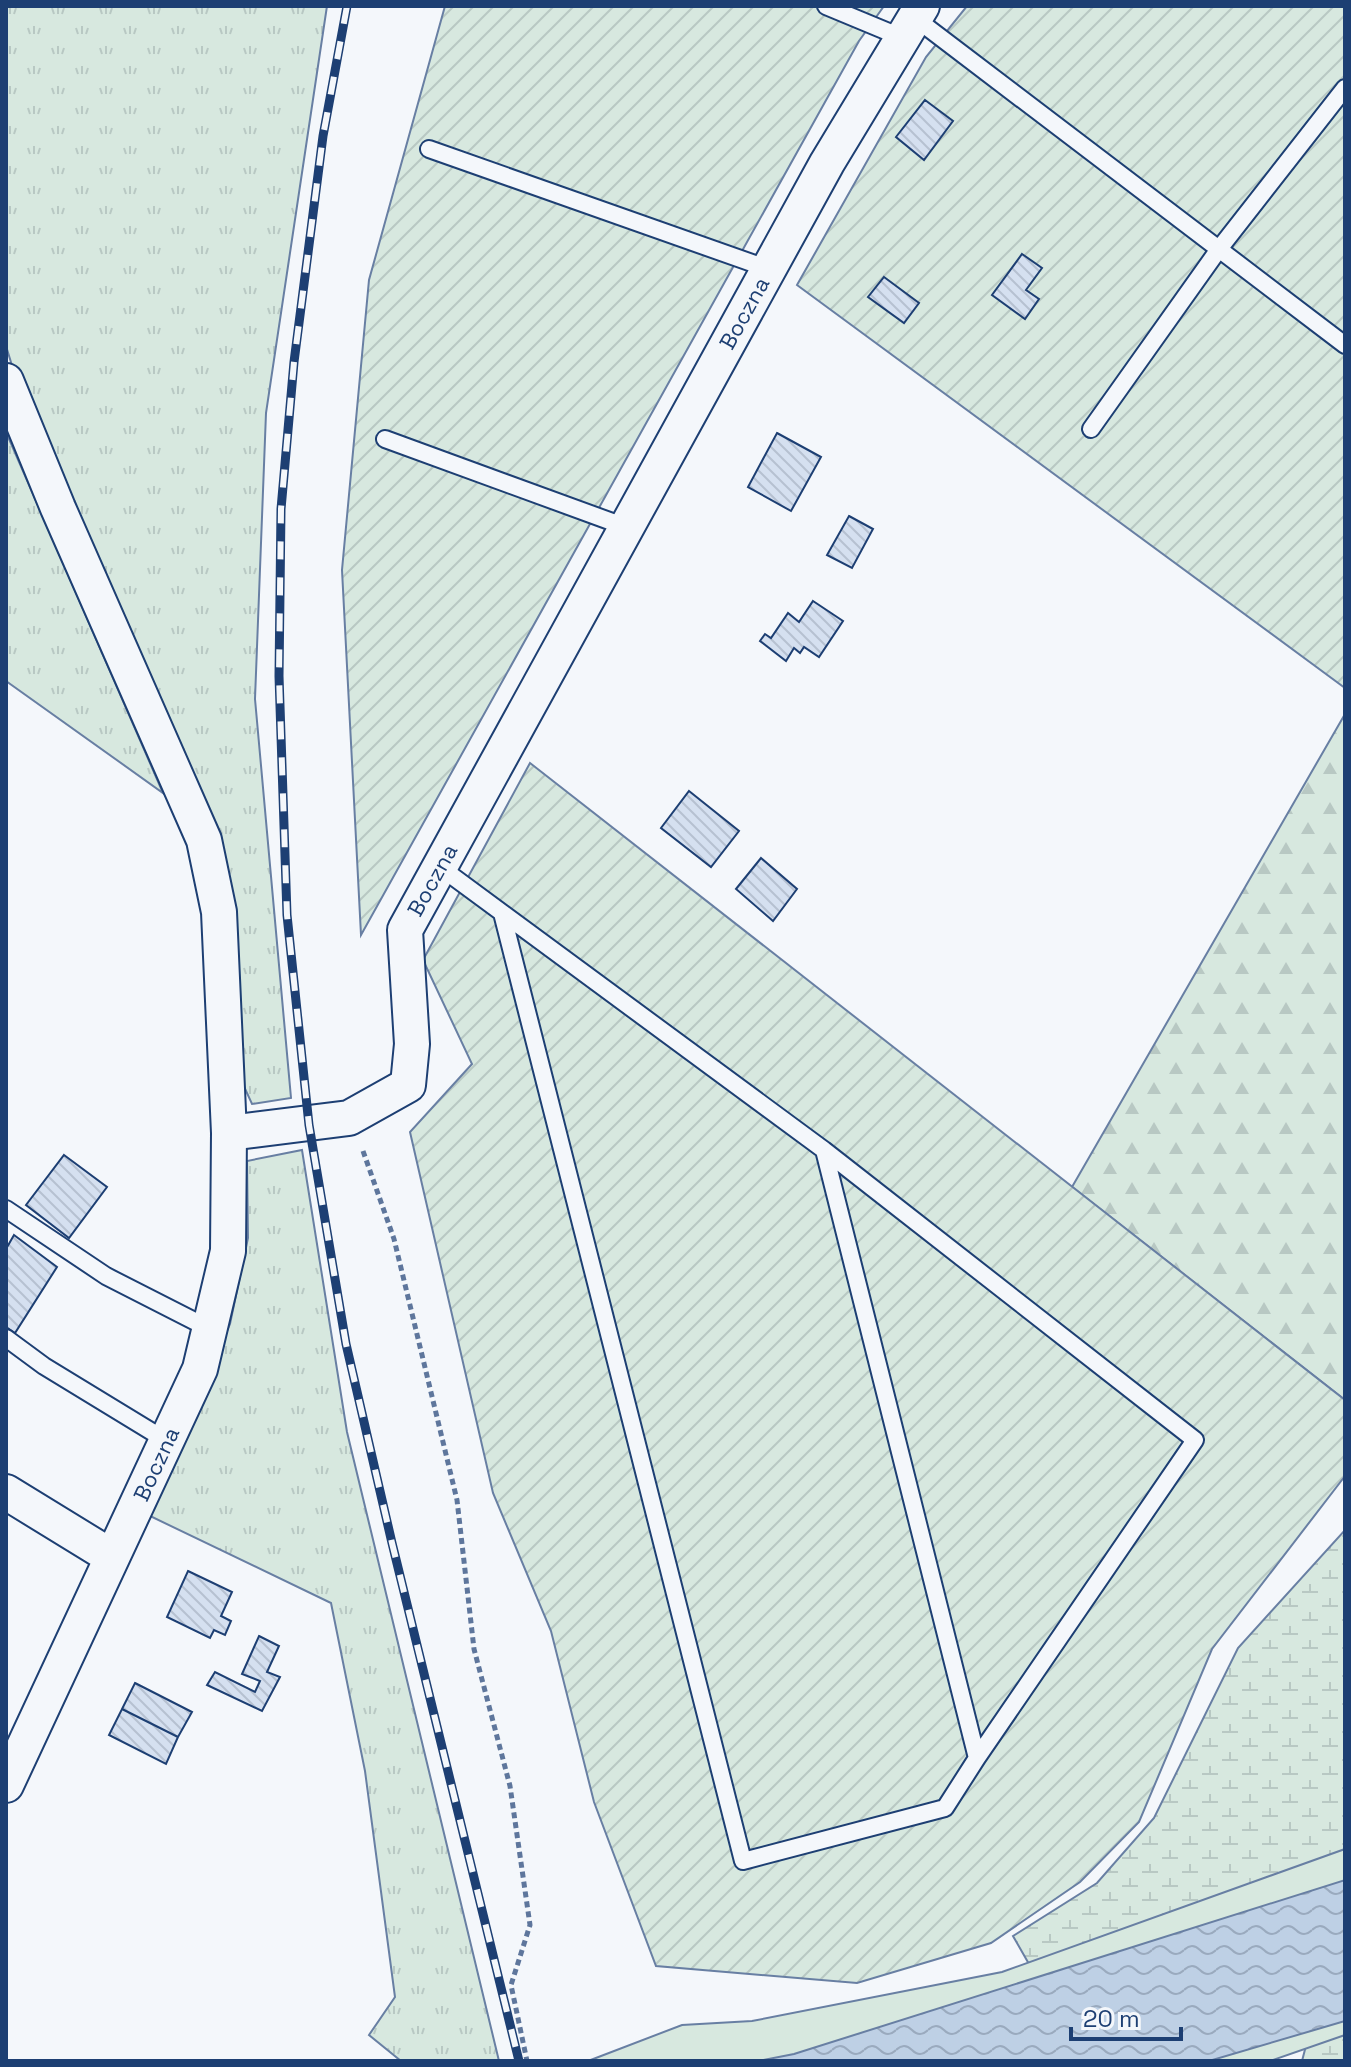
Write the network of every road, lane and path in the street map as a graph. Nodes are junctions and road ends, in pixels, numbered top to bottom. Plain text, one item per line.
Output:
1 (826, 6) edge
2 (913, 21) edge
3 (1345, 88) edge
4 (429, 149) dead end
5 (1219, 249) junction
6 (769, 269) junction
7 (1345, 345) edge
8 (6, 381) edge
9 (1091, 429) dead end
10 (385, 439) dead end
11 (626, 527) junction
12 (440, 867) junction
13 (502, 913) junction
14 (349, 1118) junction
15 (229, 1133) junction
16 (824, 1150) junction
17 (6, 1209) edge
18 (210, 1329) junction
19 (6, 1338) edge
20 (167, 1441) junction
21 (6, 1492) edge
22 (112, 1557) junction
23 (977, 1758) junction
24 (6, 1785) edge
25 (527, 2061) edge

1 - 2 lane
2 - 5 lane
2 - 6 street, Boczna
3 - 5 lane
4 - 6 lane
5 - 7 lane
5 - 9 lane
6 - 11 street, Boczna
8 - 15 street
10 - 11 lane
11 - 12 street, Boczna
12 - 13 lane
12 - 14 street, Boczna
13 - 16 lane
13 - 23 lane
14 - 15 street, Boczna
14 - 25 path
15 - 18 street, Boczna
16 - 23 lane
16 - 23 lane
17 - 18 lane
18 - 20 street, Boczna
19 - 20 lane
20 - 22 street, Boczna
21 - 22 street
22 - 24 street, Boczna

